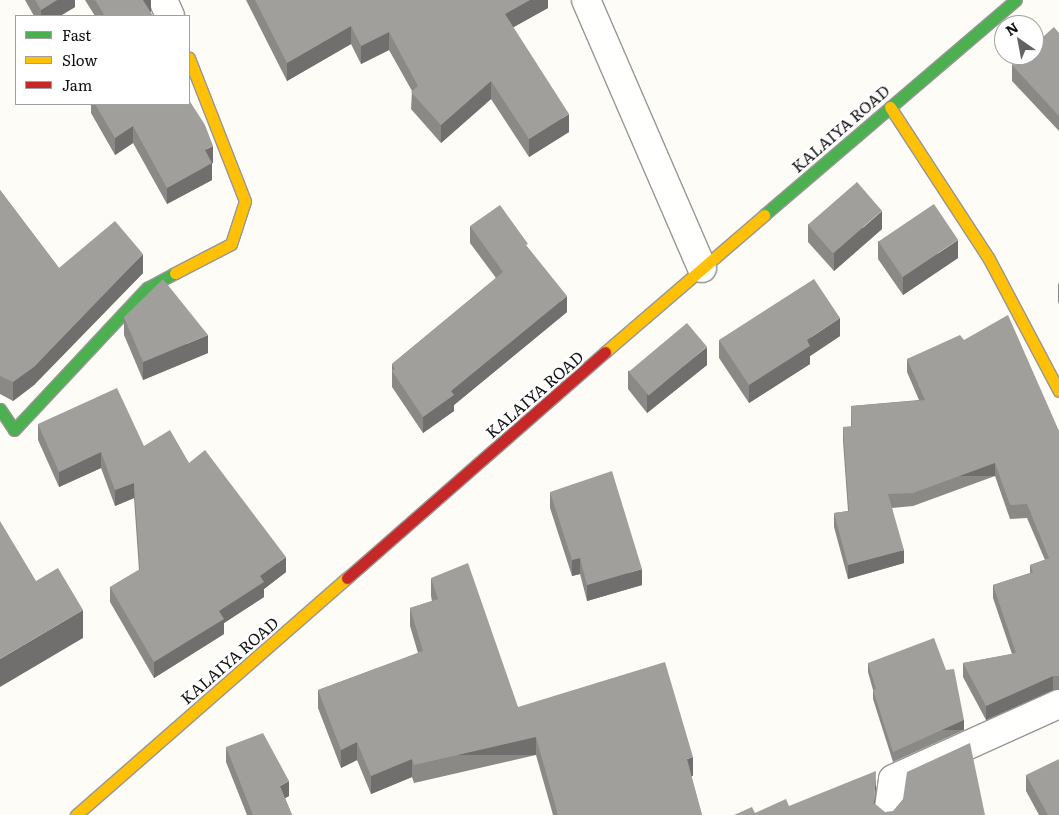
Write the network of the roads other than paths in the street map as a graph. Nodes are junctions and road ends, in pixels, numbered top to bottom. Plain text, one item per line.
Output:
1 (163, 0) edge
2 (586, 0) edge
3 (1016, 0) edge
4 (170, 15) edge
5 (190, 61) edge
6 (890, 107) junction
7 (702, 268) junction
8 (1059, 391) edge
9 (0, 408) edge
10 (1059, 704) edge
11 (76, 815) edge
12 (888, 815) edge

1 - 4 street
2 - 7 street
3 - 6 main road, KALAIYA ROAD
5 - 9 main road
6 - 7 main road, KALAIYA ROAD
6 - 8 main road
7 - 11 main road, KALAIYA ROAD
10 - 12 street

